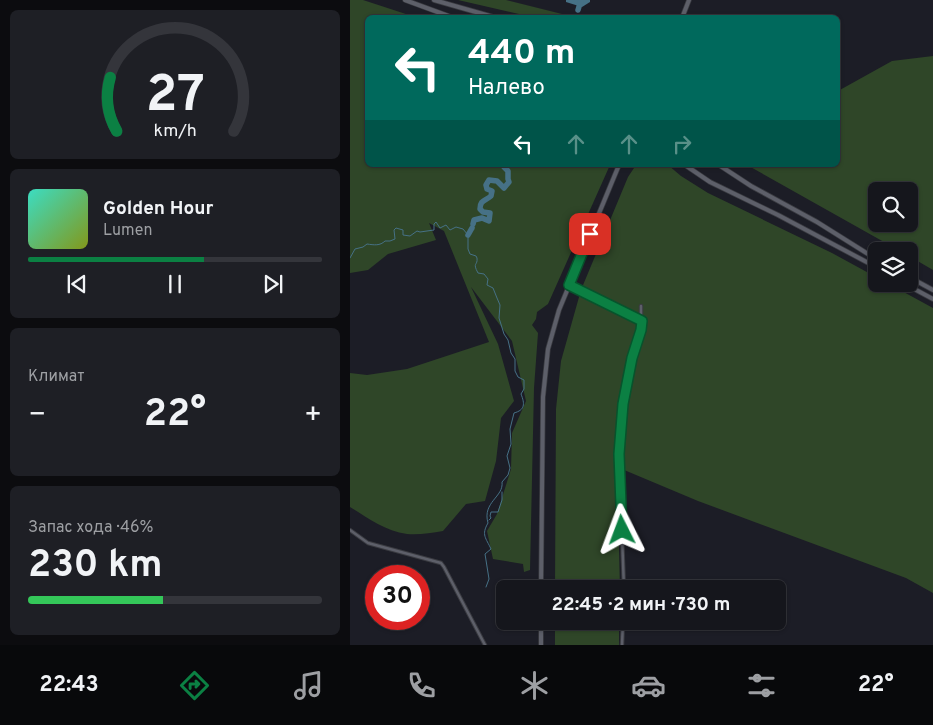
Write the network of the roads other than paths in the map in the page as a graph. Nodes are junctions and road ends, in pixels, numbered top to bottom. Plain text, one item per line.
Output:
1 (405, 0) edge
2 (434, 0) edge
3 (690, 0) edge
4 (446, 15) edge
5 (486, 15) edge
6 (683, 15) edge
7 (618, 167) edge
8 (688, 167) edge
9 (722, 167) edge
10 (868, 254) edge
11 (868, 263) edge
12 (918, 282) edge
13 (569, 285) junction
14 (933, 290) edge
15 (918, 291) edge
16 (933, 299) edge
17 (640, 306) dead end
18 (642, 321) junction
19 (350, 530) edge
20 (542, 580) edge
21 (624, 580) edge
22 (541, 630) edge
23 (623, 630) edge
24 (485, 645) edge
25 (541, 645) edge
26 (622, 645) edge

1 - 4 main road
2 - 5 main road
3 - 6 main road
7 - 13 main road
8 - 11 main road
9 - 10 main road
12 - 14 main road
13 - 18 street
13 - 20 main road
15 - 16 main road
17 - 18 street
18 - 21 street
19 - 24 street
22 - 25 main road
23 - 26 street

